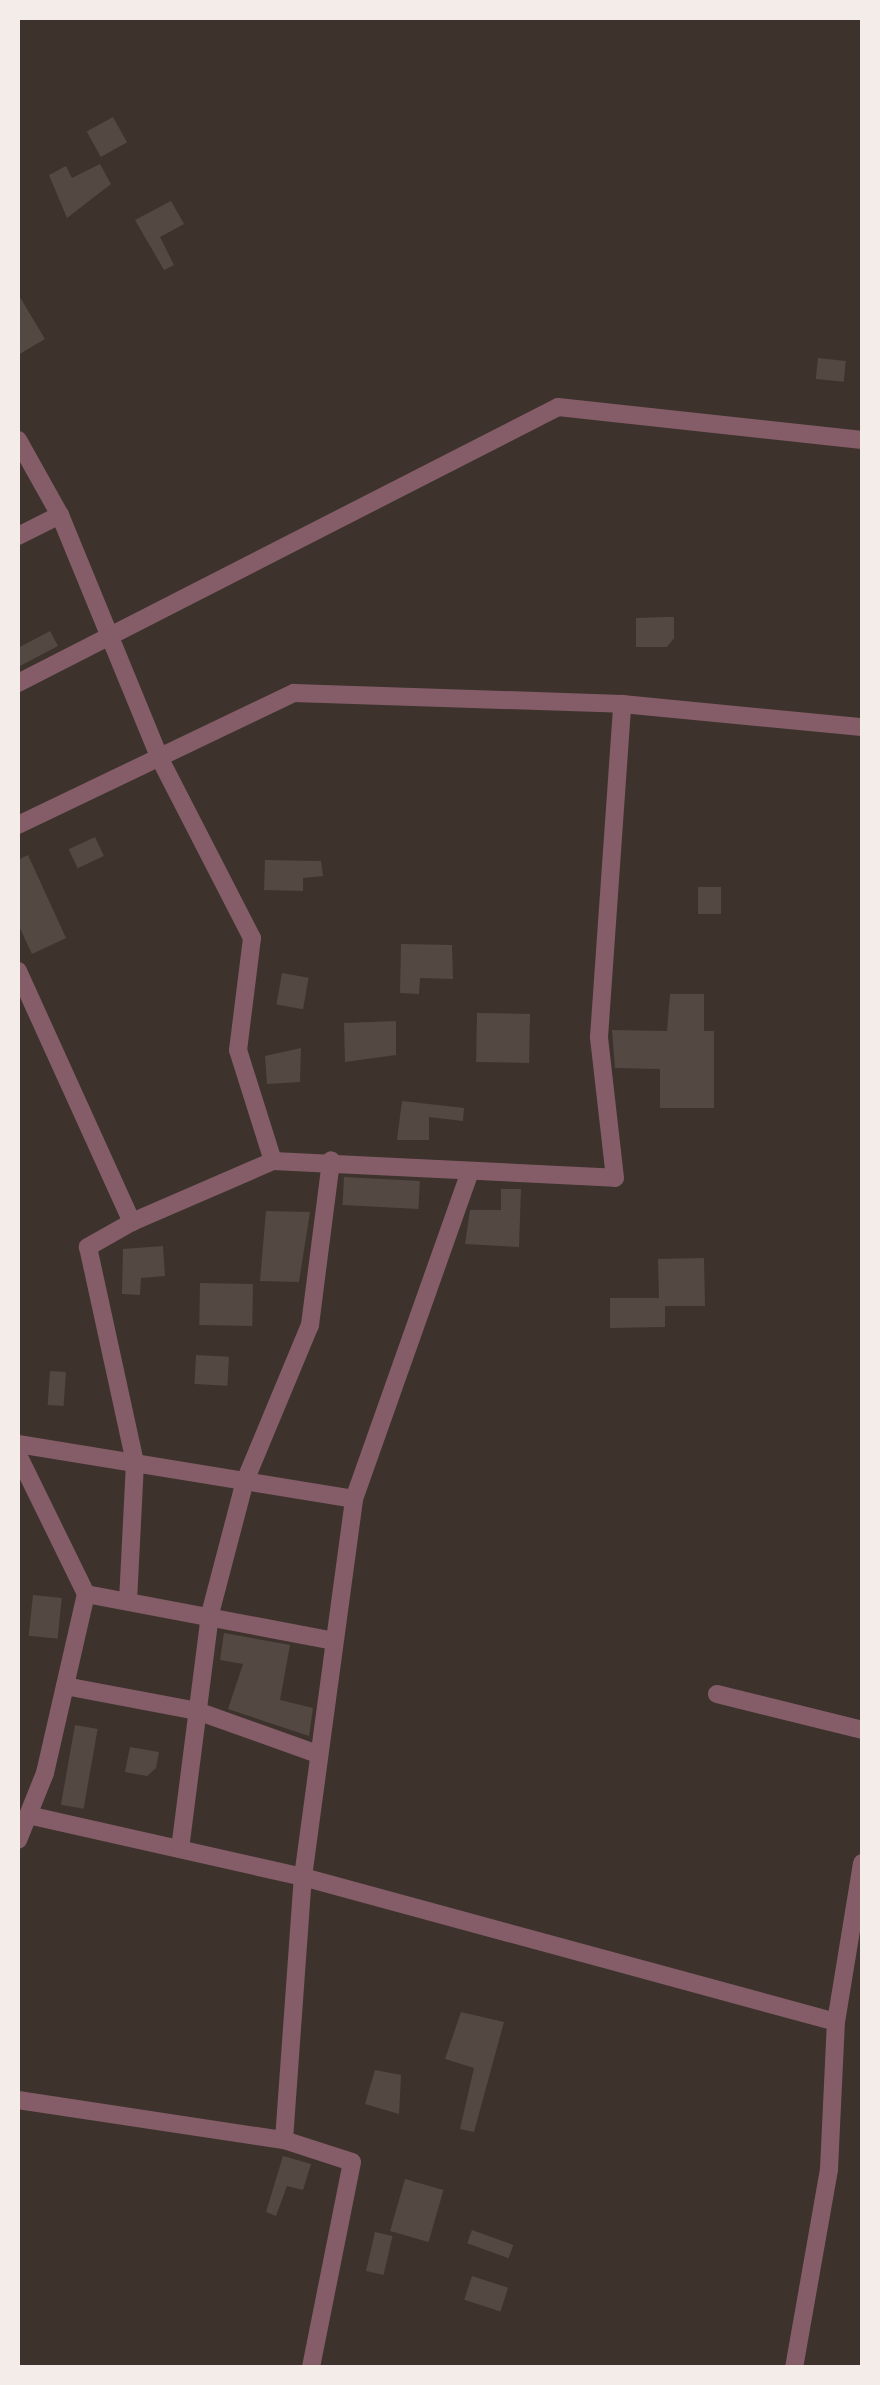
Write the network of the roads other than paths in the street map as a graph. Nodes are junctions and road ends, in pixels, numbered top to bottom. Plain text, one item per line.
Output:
1 (18, 440) edge
2 (862, 440) edge
3 (60, 515) junction
4 (18, 536) edge
5 (109, 634) junction
6 (18, 683) edge
7 (622, 704) junction
8 (862, 727) edge
9 (161, 761) junction
10 (18, 825) edge
11 (18, 971) edge
12 (332, 1160) junction
13 (272, 1161) junction
14 (470, 1172) junction
15 (132, 1222) junction
16 (18, 1444) edge
17 (18, 1455) edge
18 (135, 1463) junction
19 (245, 1482) junction
20 (354, 1500) junction
21 (86, 1594) junction
22 (128, 1601) junction
23 (210, 1614) junction
24 (334, 1641) junction
25 (65, 1686) junction
26 (717, 1694) dead end
27 (198, 1711) junction
28 (862, 1730) edge
29 (318, 1754) junction
30 (28, 1815) junction
31 (18, 1840) edge
32 (180, 1849) junction
33 (862, 1863) edge
34 (302, 1877) junction
35 (836, 2022) junction
36 (18, 2100) edge
37 (284, 2140) junction
38 (311, 2368) edge
39 (794, 2368) edge

1 - 3 street
2 - 5 street
3 - 4 street
3 - 5 street
5 - 6 street
5 - 9 street
7 - 8 street
7 - 9 street
7 - 14 street
9 - 10 street
9 - 13 street
11 - 15 street
12 - 13 street
12 - 14 street
12 - 19 street
13 - 15 street
14 - 20 street
15 - 18 street
16 - 18 street
17 - 21 street
18 - 19 street
18 - 22 street
19 - 20 street
19 - 23 street
20 - 24 street
21 - 22 street
21 - 25 street
22 - 23 street
23 - 24 street
23 - 27 street
24 - 29 street
25 - 27 street
25 - 30 street
26 - 28 street
27 - 29 street
27 - 32 street
29 - 34 street
30 - 31 street
30 - 32 street
32 - 34 street
33 - 35 street
34 - 35 street
34 - 37 street
35 - 39 street
36 - 37 street
37 - 38 street

